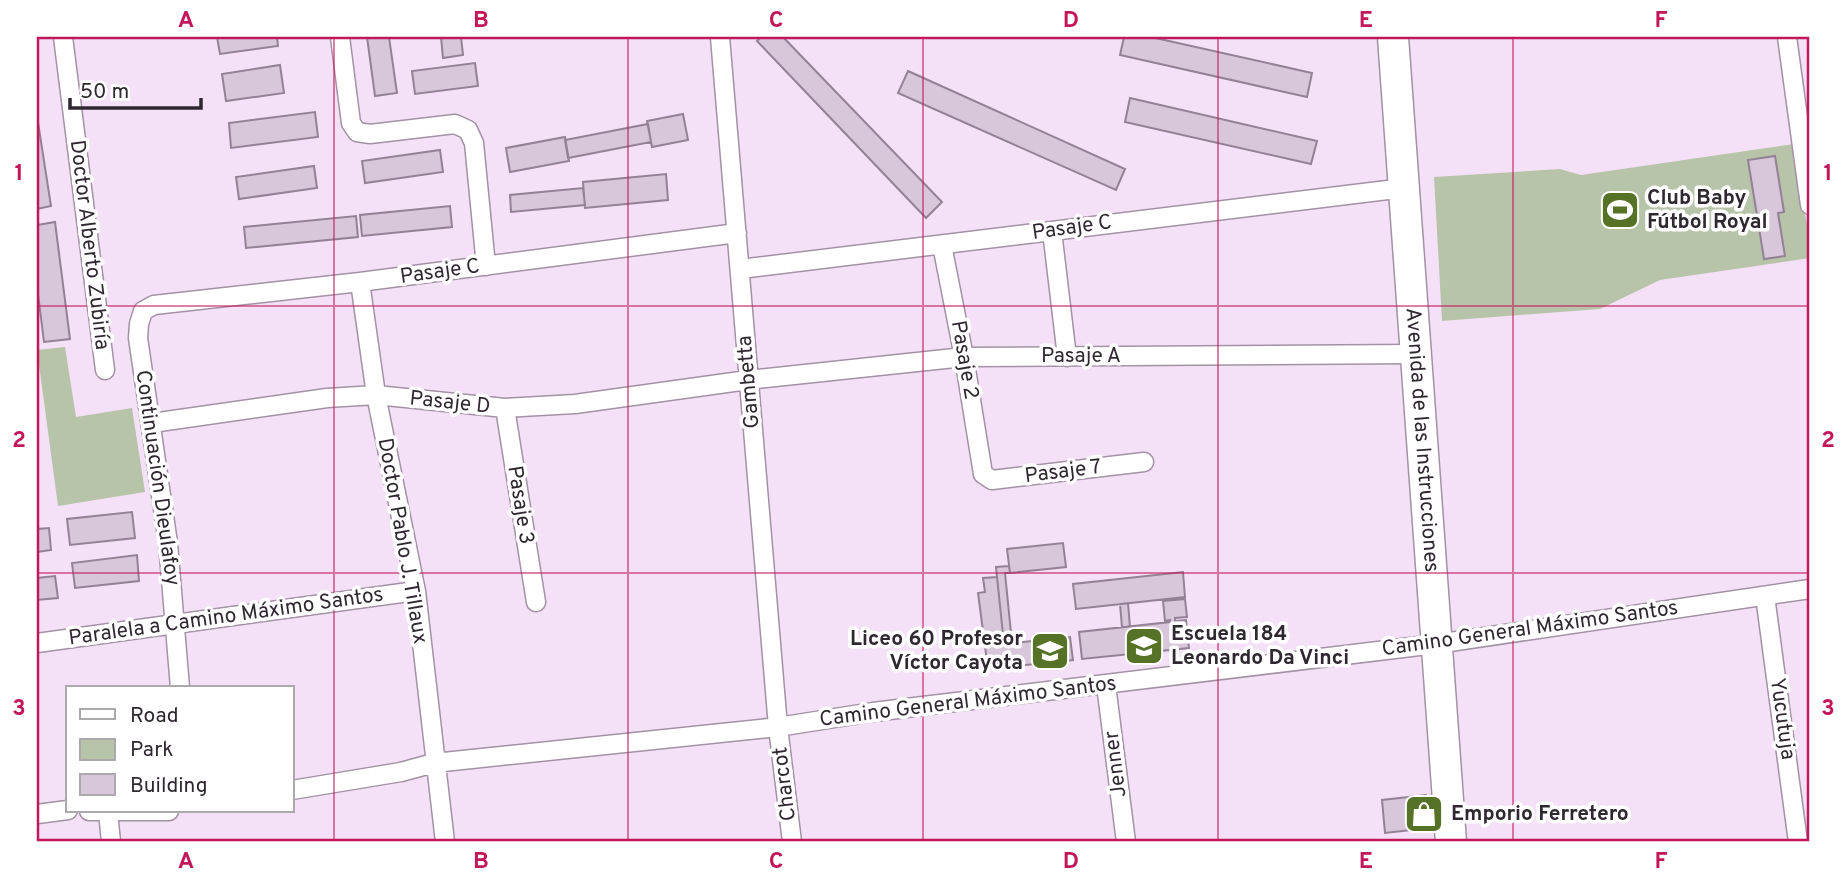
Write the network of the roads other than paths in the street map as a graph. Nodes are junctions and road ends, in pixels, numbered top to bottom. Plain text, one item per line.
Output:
1 (64, 37) edge
2 (340, 37) edge
3 (720, 37) edge
4 (1393, 37) edge
5 (1787, 37) edge
6 (1805, 130) edge
7 (1404, 188) junction
8 (1810, 205) edge
9 (1052, 231) junction
10 (737, 233) junction
11 (942, 245) junction
12 (486, 266) junction
13 (740, 269) junction
14 (360, 282) junction
15 (143, 311) joint
16 (1415, 354) junction
17 (964, 357) junction
18 (1067, 357) junction
19 (105, 370) dead end
20 (748, 380) junction
21 (376, 396) junction
22 (505, 408) junction
23 (152, 423) junction
24 (1144, 463) dead end
25 (983, 474) joint
26 (1810, 589) edge
27 (416, 591) junction
28 (1765, 596) junction
29 (536, 602) dead end
30 (175, 624) junction
31 (37, 643) edge
32 (1436, 643) junction
33 (1107, 685) junction
34 (180, 686) edge
35 (778, 727) junction
36 (434, 763) junction
37 (294, 790) edge
38 (66, 810) edge
39 (98, 812) edge
40 (37, 814) edge
41 (111, 842) edge
42 (445, 842) edge
43 (792, 842) edge
44 (1126, 842) edge
45 (1451, 842) edge
46 (1798, 842) edge

1 - 19 street, Doctor Alberto Zubiría
2 - 12 street
3 - 10 street, Gambetta
4 - 7 main road, Avenida de las Instrucciones
5 - 6 street
6 - 8 street
7 - 9 street, Pasaje C
7 - 16 main road, Avenida de las Instrucciones
9 - 11 street, Pasaje C
9 - 18 street
10 - 12 street, Pasaje C
10 - 13 street, Gambetta
11 - 13 street, Pasaje C
11 - 17 street, Pasaje 2
12 - 14 street, Pasaje C
13 - 20 street, Gambetta
14 - 15 street, Pasaje C
14 - 21 street, Doctor Pablo J. Tillaux
15 - 23 street, Continuación Dieulafoy
16 - 18 street, Pasaje A
16 - 32 main road, Avenida de las Instrucciones
17 - 18 street, Pasaje A
17 - 20 street, Pasaje A
17 - 25 street, Pasaje 2
20 - 22 street, Pasaje D
20 - 35 street, Gambetta
21 - 22 street, Pasaje D
21 - 23 street, Pasaje D
21 - 27 street, Doctor Pablo J. Tillaux
22 - 29 street, Pasaje 3
23 - 30 street, Continuación Dieulafoy
24 - 25 street, Pasaje 7
26 - 28 street, Camino General Máximo Santos
27 - 30 street, Paralela a Camino Máximo Santos
27 - 36 street, Doctor Pablo J. Tillaux
28 - 32 street, Camino General Máximo Santos
28 - 46 street, Yucutuja
30 - 31 street, Paralela a Camino Máximo Santos
30 - 34 street, Continuación Dieulafoy
32 - 33 street, Camino General Máximo Santos
32 - 45 main road, Avenida de las Instrucciones
33 - 35 street, Camino General Máximo Santos
33 - 44 street, Jenner
35 - 36 street, Camino General Máximo Santos
35 - 43 street, Charcot
36 - 37 street, Camino General Máximo Santos
36 - 42 street, Doctor Pablo J. Tillaux
38 - 40 street
39 - 41 street

